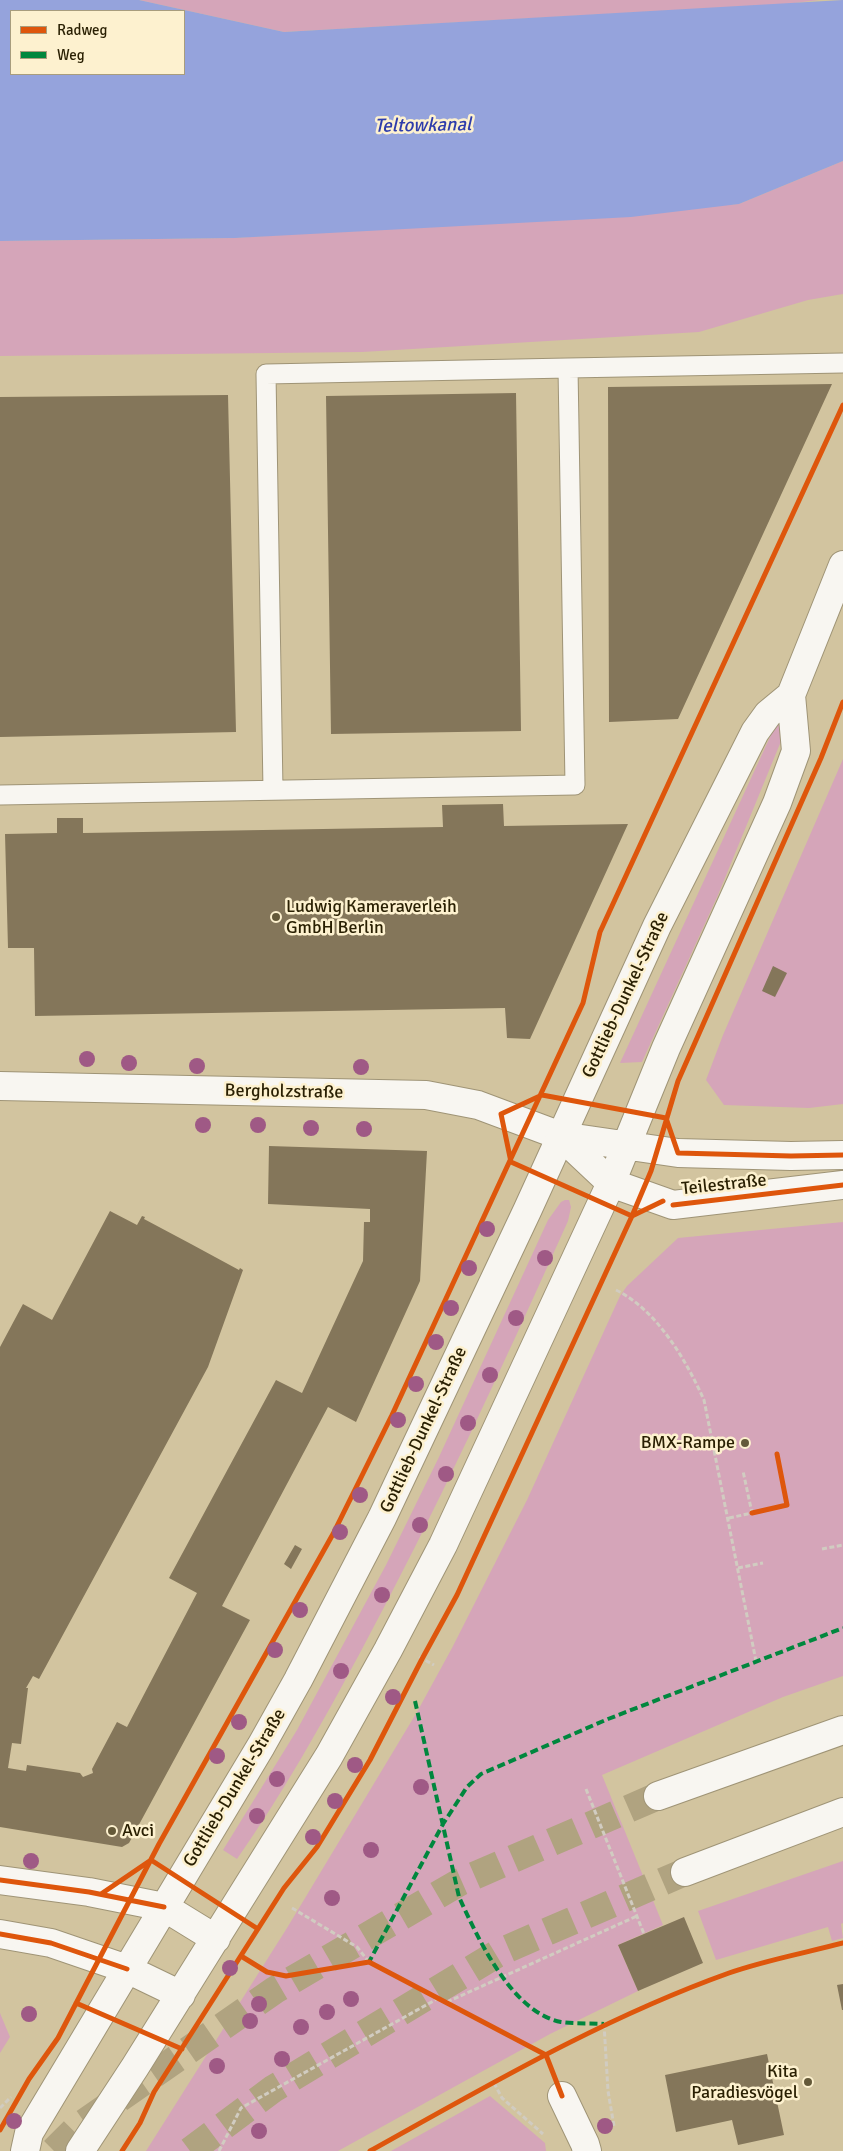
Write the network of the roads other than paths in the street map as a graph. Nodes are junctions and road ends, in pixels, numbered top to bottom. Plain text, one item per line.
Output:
1 (843, 363) edge
2 (568, 368) junction
3 (843, 565) edge
4 (792, 695) junction
5 (273, 790) junction
6 (0, 795) edge
7 (0, 1086) edge
8 (561, 1136) junction
9 (626, 1146) junction
10 (843, 1154) edge
11 (611, 1183) junction
12 (843, 1186) edge
13 (843, 1730) edge
14 (658, 1796) tunnel mouth
15 (843, 1812) edge
16 (685, 1872) tunnel mouth
17 (0, 1880) edge
18 (164, 1906) junction
19 (0, 1934) edge
20 (216, 1938) junction
21 (127, 1970) junction
22 (181, 1994) junction
23 (562, 2096) dead end
24 (25, 2151) edge
25 (80, 2151) edge
26 (587, 2151) edge

1 - 2 lane
2 - 5 lane
2 - 5 lane
3 - 4 main road
4 - 8 main road, Gottlieb-Dunkel-Straße
4 - 9 main road
5 - 6 lane
7 - 8 main road, Bergholzstraße
8 - 9 main road, Teilestraße
8 - 11 main road, Teilestraße
8 - 18 main road, Gottlieb-Dunkel-Straße
9 - 10 main road, Teilestraße
9 - 11 main road
11 - 12 main road, Teilestraße
11 - 20 main road
13 - 14 main road
15 - 16 main road
17 - 18 main road
18 - 20 main road
18 - 21 main road, Gottlieb-Dunkel-Straße
19 - 21 main road
20 - 22 main road
21 - 22 main road
21 - 24 main road, Gottlieb-Dunkel-Straße
22 - 25 main road
23 - 26 main road

